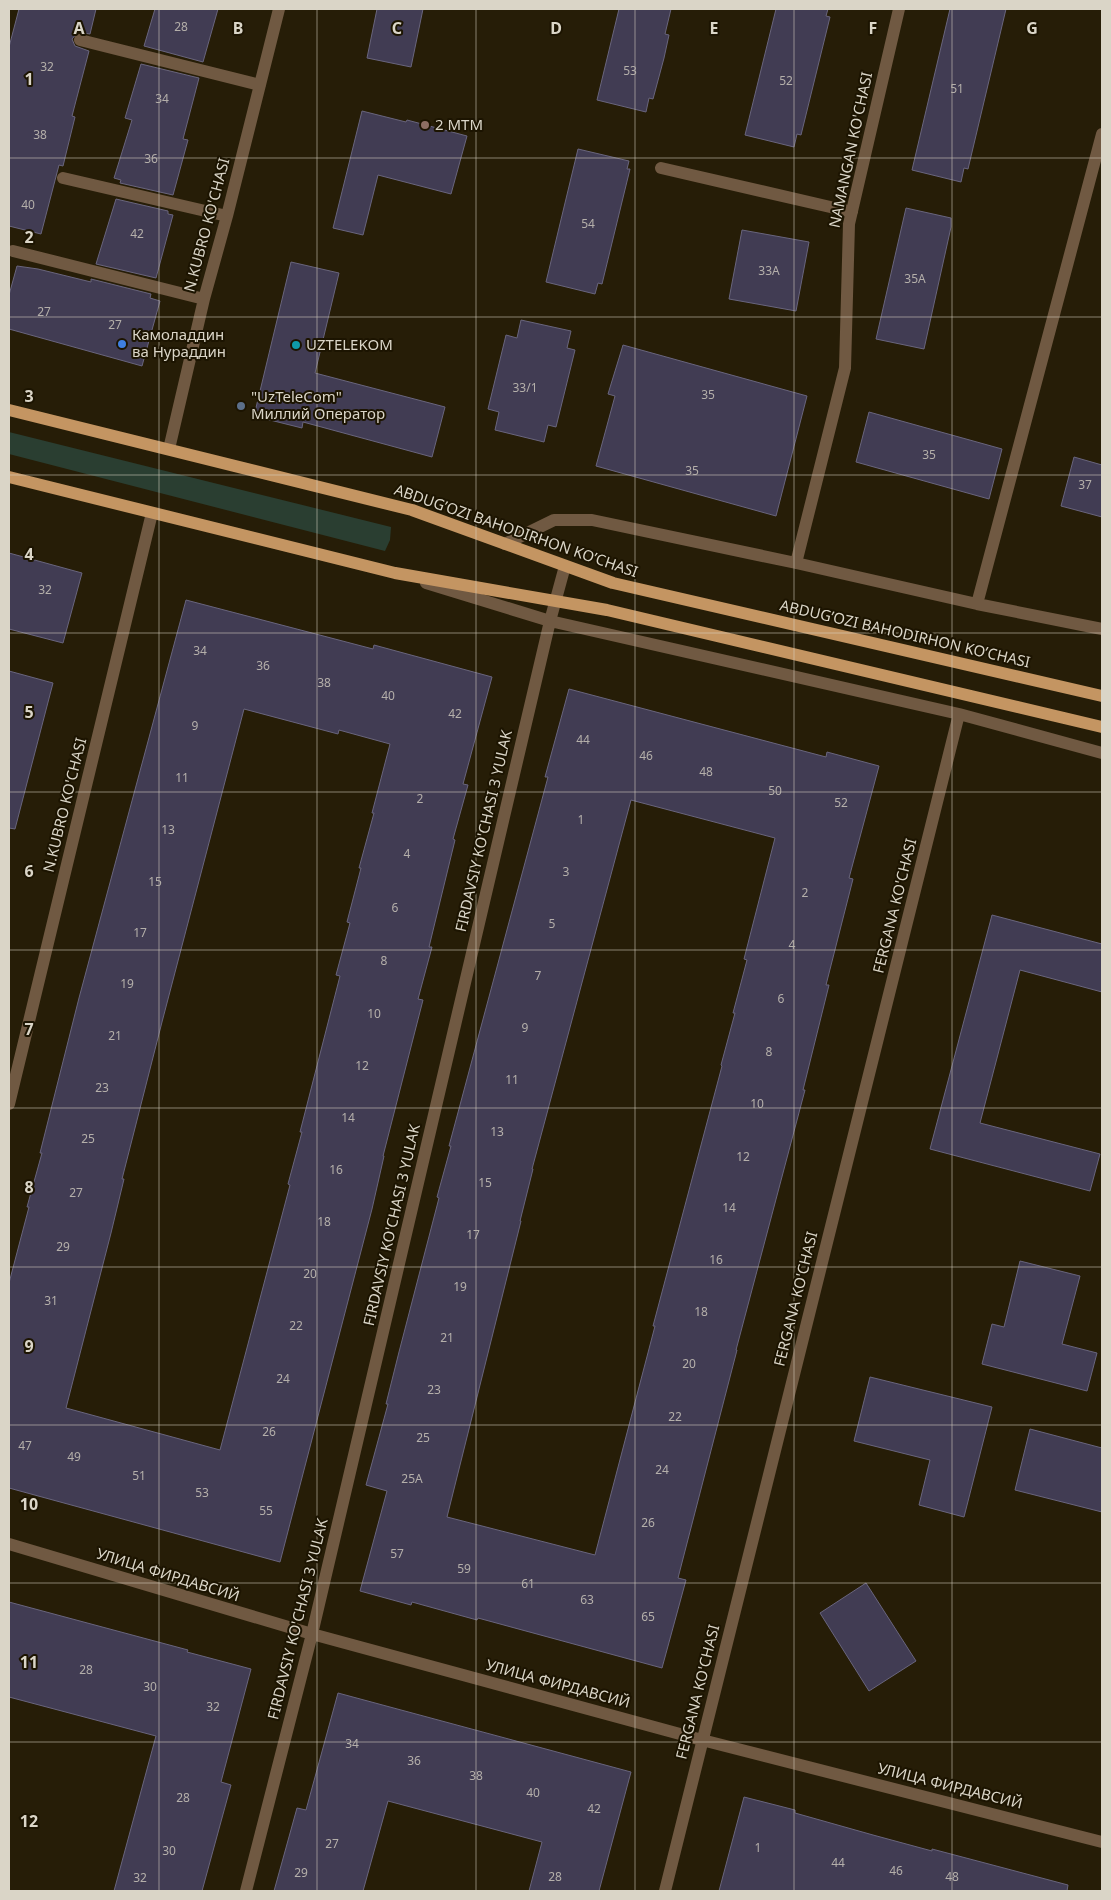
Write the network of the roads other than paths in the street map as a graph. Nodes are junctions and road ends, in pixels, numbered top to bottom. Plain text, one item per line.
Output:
1 (279, 9) edge
2 (899, 9) edge
3 (80, 40) dead end
4 (260, 85) junction
5 (1102, 134) edge
6 (661, 168) dead end
7 (63, 178) dead end
8 (852, 212) junction
9 (227, 216) junction
10 (13, 251) dead end
11 (204, 299) junction
12 (9, 410) edge
13 (169, 450) junction
14 (9, 477) edge
15 (152, 513) junction
16 (506, 544) junction
17 (796, 562) junction
18 (565, 566) junction
19 (395, 573) junction
20 (556, 601) junction
21 (977, 604) junction
22 (550, 621) junction
23 (1102, 629) edge
24 (1102, 696) edge
25 (959, 714) junction
26 (1102, 727) edge
27 (1102, 753) edge
28 (9, 1104) edge
29 (9, 1544) edge
30 (312, 1634) junction
31 (702, 1740) junction
32 (1102, 1842) edge
33 (246, 1891) edge
34 (665, 1891) edge

1 - 4 street, N.KUBRO KO'CHASI
2 - 8 street, NAMANGAN KO'CHASI
3 - 4 street
4 - 9 street, N.KUBRO KO'CHASI
5 - 21 street
6 - 8 street
7 - 9 street
8 - 17 street, NAMANGAN KO'CHASI
9 - 11 street, N.KUBRO KO'CHASI
10 - 11 street
11 - 13 street, N.KUBRO KO'CHASI
12 - 13 main road, ABDUG’OZI BAHODIRHON KO’CHASI
13 - 16 main road, ABDUG’OZI BAHODIRHON KO’CHASI
14 - 15 main road
15 - 19 main road
15 - 28 street, N.KUBRO KO'CHASI
16 - 17 street
16 - 18 main road, ABDUG’OZI BAHODIRHON KO’CHASI
17 - 21 street
18 - 20 street, FIRDAVSIY KO'CHASI 3 YULAK
18 - 24 main road, ABDUG’OZI BAHODIRHON KO’CHASI
19 - 20 main road
19 - 22 street
20 - 22 street, FIRDAVSIY KO'CHASI 3 YULAK
20 - 26 main road
21 - 23 street
22 - 25 street
22 - 30 street, FIRDAVSIY KO'CHASI 3 YULAK
25 - 27 street
25 - 31 street, FERGANA KO'CHASI
29 - 30 street, УЛИЦА ФИРДАВСИЙ
30 - 31 street, УЛИЦА ФИРДАВСИЙ
30 - 33 street, FIRDAVSIY KO'CHASI 3 YULAK
31 - 32 street, УЛИЦА ФИРДАВСИЙ
31 - 34 street, FERGANA KO'CHASI

